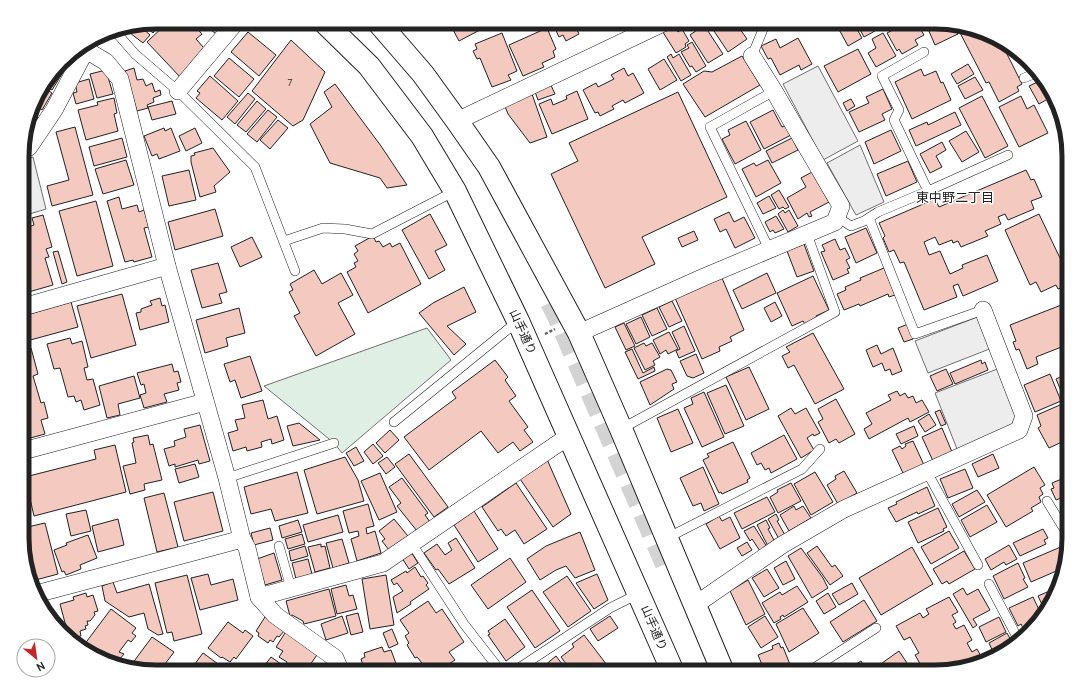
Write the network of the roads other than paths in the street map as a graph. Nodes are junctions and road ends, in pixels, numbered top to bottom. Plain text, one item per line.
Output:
1 (230, 29) edge
2 (331, 29) edge
3 (384, 29) edge
4 (650, 29) edge
5 (763, 29) edge
6 (118, 35) edge
7 (90, 48) edge
8 (924, 52) dead end
9 (80, 55) edge
10 (752, 56) joint
11 (67, 69) edge
12 (1032, 75) edge
13 (1024, 78) dead end
14 (178, 91) junction
15 (774, 91) junction
16 (457, 121) junction
17 (30, 146) edge
18 (1008, 156) dead end
19 (455, 191) junction
20 (928, 191) junction
21 (837, 217) junction
22 (869, 218) junction
23 (807, 234) junction
24 (284, 241) junction
25 (769, 249) junction
26 (167, 266) junction
27 (295, 271) dead end
28 (29, 305) edge
29 (983, 310) joint
30 (518, 321) junction
31 (576, 327) junction
32 (204, 402) junction
33 (394, 422) dead end
34 (621, 429) junction
35 (569, 436) junction
36 (334, 443) dead end
37 (29, 449) edge
38 (820, 449) dead end
39 (927, 472) junction
40 (226, 478) junction
41 (1047, 501) dead end
42 (1062, 526) edge
43 (667, 538) junction
44 (242, 539) junction
45 (412, 544) junction
46 (279, 546) dead end
47 (978, 565) dead end
48 (989, 584) dead end
49 (291, 588) junction
50 (41, 593) edge
51 (639, 593) junction
52 (259, 597) junction
53 (695, 606) junction
54 (876, 628) dead end
55 (1016, 635) edge
56 (338, 665) edge
57 (495, 665) edge
58 (524, 665) edge
59 (670, 665) edge
60 (720, 665) edge
61 (819, 665) edge

1 - 14 street
2 - 19 main road, 山手通り
3 - 16 main road
4 - 16 street
5 - 10 lane
6 - 14 lane
7 - 26 street
8 - 20 lane
9 - 11 street
10 - 15 street
11 - 17 street
12 - 13 lane
14 - 24 lane
15 - 21 street
15 - 25 lane
16 - 31 main road
18 - 20 lane
19 - 24 lane
19 - 30 main road, 山手通り
20 - 22 lane
21 - 22 lane
21 - 23 street
22 - 29 lane
23 - 25 street
23 - 34 lane
24 - 27 lane
25 - 31 street
26 - 28 street
26 - 32 street
29 - 39 street
30 - 33 lane
30 - 35 main road, 山手通り
31 - 34 main road
32 - 37 street
32 - 40 street
34 - 43 main road
35 - 45 street
35 - 51 main road, 山手通り
36 - 40 lane
38 - 43 lane
39 - 47 lane
39 - 53 street
40 - 44 street
41 - 42 lane
43 - 53 main road
44 - 50 street
44 - 52 street
45 - 49 street
45 - 57 lane
46 - 49 lane
48 - 55 lane
49 - 52 street
51 - 58 lane
51 - 59 main road, 山手通り
52 - 56 street
53 - 60 main road
54 - 61 lane

